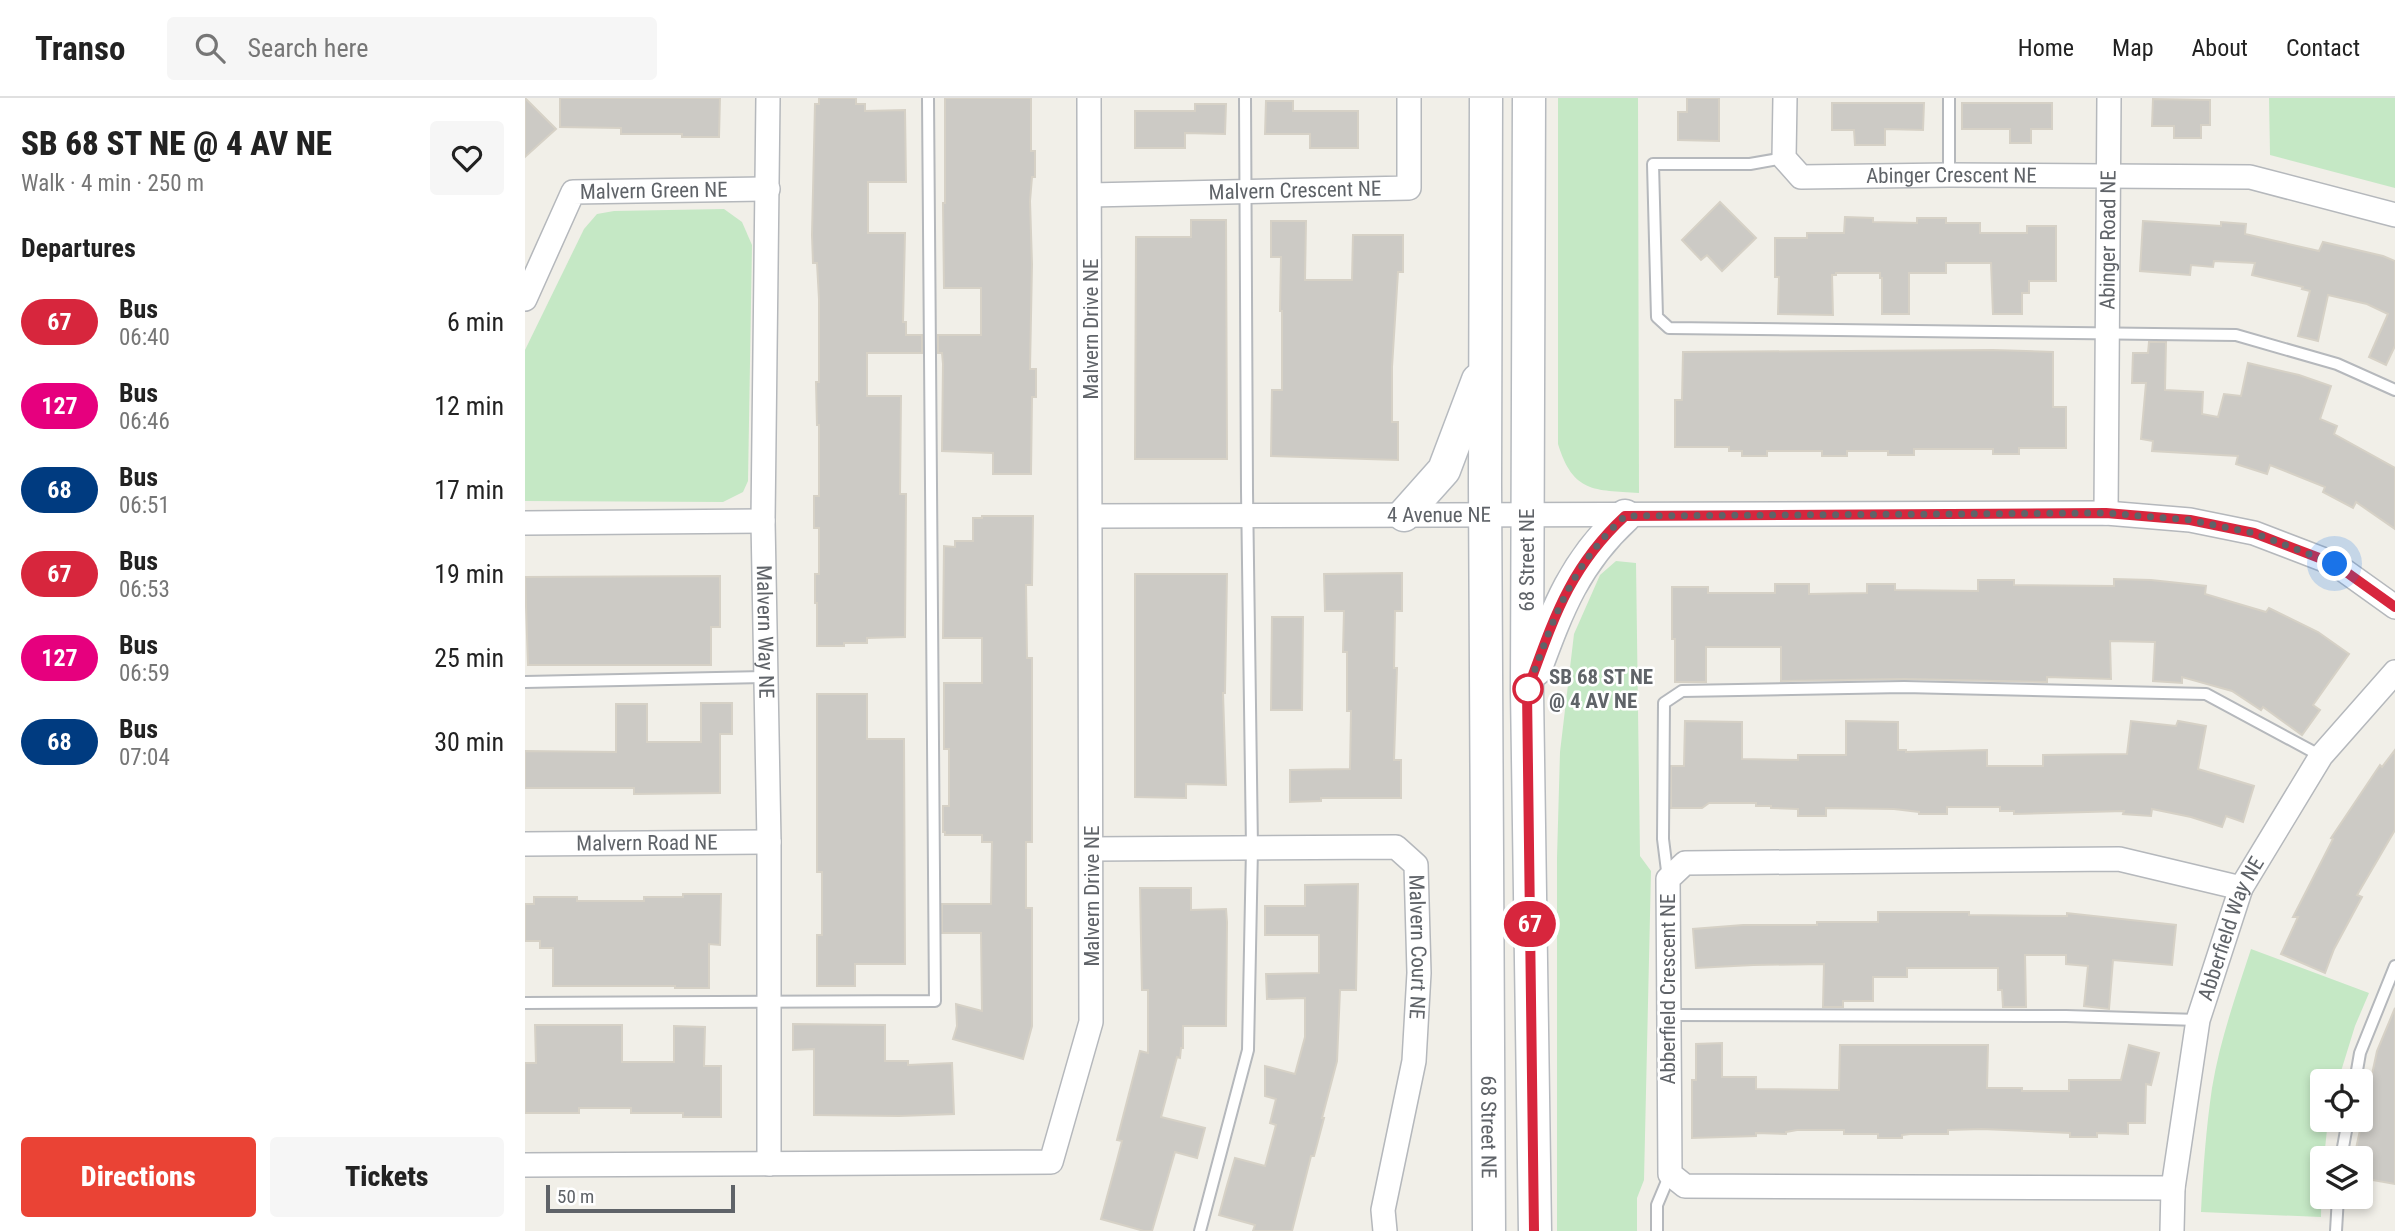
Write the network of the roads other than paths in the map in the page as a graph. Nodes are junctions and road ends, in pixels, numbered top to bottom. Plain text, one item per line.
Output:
1 (768, 98) edge
2 (929, 98) edge
3 (1089, 98) edge
4 (1245, 98) edge
5 (1409, 98) edge
6 (1486, 98) edge
7 (1529, 98) edge
8 (1784, 98) edge
9 (1949, 98) edge
10 (2109, 98) edge
11 (1784, 158) junction
12 (1949, 175) junction
13 (2109, 176) junction
14 (768, 189) junction
15 (1245, 191) junction
16 (1090, 195) junction
17 (2395, 215) edge
18 (525, 299) edge
19 (2106, 332) junction
20 (1485, 359) junction
21 (2395, 390) edge
22 (2106, 513) junction
23 (1404, 515) junction
24 (1486, 515) junction
25 (1091, 516) junction
26 (1247, 516) junction
27 (1528, 516) junction
28 (1625, 516) junction
29 (763, 521) junction
30 (525, 523) edge
31 (2395, 607) edge
32 (2395, 672) edge
33 (767, 677) junction
34 (525, 682) edge
35 (1527, 691) junction
36 (2321, 756) junction
37 (769, 842) junction
38 (525, 844) edge
39 (1252, 848) junction
40 (1092, 849) junction
41 (1668, 879) junction
42 (2241, 888) junction
43 (2395, 966) edge
44 (525, 1003) edge
45 (770, 1003) junction
46 (1669, 1015) junction
47 (2198, 1020) junction
48 (2357, 1069) edge
49 (769, 1164) junction
50 (525, 1165) edge
51 (1670, 1174) junction
52 (2173, 1188) junction
53 (2337, 1209) edge
54 (1200, 1231) edge
55 (1385, 1231) edge
56 (1489, 1231) edge
57 (1535, 1231) edge
58 (1657, 1231) edge
59 (2172, 1231) edge
60 (2336, 1231) edge

1 - 14 street, Malvern Way NE
2 - 45 lane
3 - 16 street, Malvern Drive NE
4 - 15 lane
5 - 15 street, Malvern Crescent NE
6 - 20 main road, 68 Street NE
7 - 27 main road, 68 Street NE
8 - 11 street
9 - 12 lane
10 - 13 street
11 - 12 street, Abinger Crescent NE
11 - 19 lane
12 - 13 street, Abinger Crescent NE
13 - 17 street, Abinger Road NE
13 - 19 street, Abinger Road NE
14 - 18 street, Malvern Green NE
14 - 29 street, Malvern Way NE
15 - 16 street, Malvern Crescent NE
15 - 26 lane
16 - 25 street, Malvern Drive NE
19 - 21 lane
19 - 22 street, Abinger Road NE
20 - 23 main road
20 - 24 main road, 68 Street NE
22 - 28 street, 4 Avenue NE
22 - 31 street, 4 Avenue NE
23 - 24 street, 4 Avenue NE
23 - 26 street, 4 Avenue NE
24 - 27 street, 4 Avenue NE
24 - 56 main road, 68 Street NE
25 - 26 street, 4 Avenue NE
25 - 40 street, Malvern Drive NE
26 - 39 lane
27 - 28 street, 4 Avenue NE
27 - 35 main road, 68 Street NE
28 - 35 main road
29 - 30 street
29 - 33 street, Malvern Way NE
32 - 36 street, Abberfield Way NE
33 - 34 lane
33 - 37 street, Malvern Way NE
35 - 57 main road, 68 Street NE
36 - 41 lane
36 - 42 street, Abberfield Way NE
37 - 38 street, Malvern Road NE
37 - 45 street, Malvern Way NE
39 - 40 street, Malvern Court NE
39 - 54 lane
39 - 55 street, Malvern Court NE
40 - 49 street, Malvern Drive NE
41 - 42 street, Abberfield Crescent NE
41 - 46 street, Abberfield Crescent NE
42 - 47 street, Abberfield Way NE
43 - 48 lane
44 - 45 lane
45 - 49 street, Malvern Way NE
46 - 47 lane
46 - 51 street, Abberfield Crescent NE
47 - 52 street, Abberfield Way NE
49 - 50 street, Malvern Drive NE
51 - 52 street
51 - 58 lane
52 - 59 street, Abberfield Way NE
53 - 60 lane

